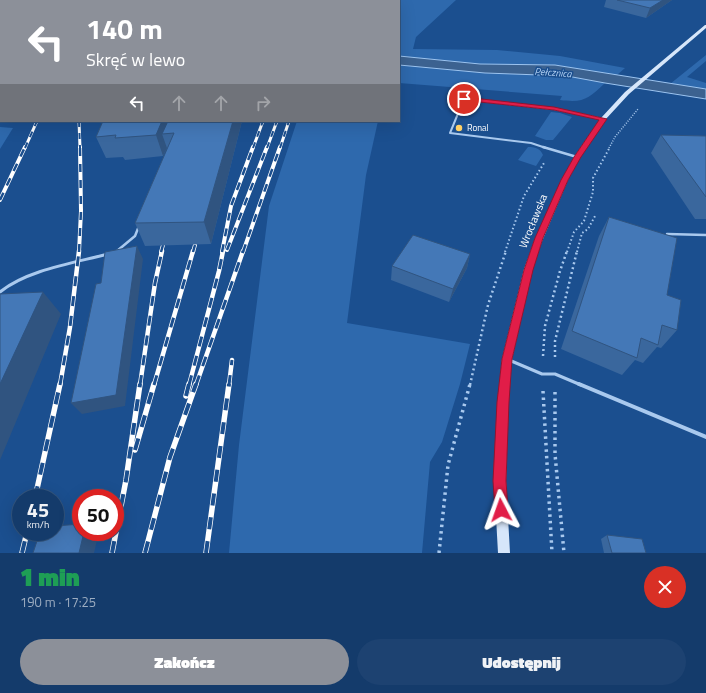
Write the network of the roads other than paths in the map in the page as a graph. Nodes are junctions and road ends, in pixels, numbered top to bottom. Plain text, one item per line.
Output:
1 (706, 26) edge
2 (603, 119) junction
3 (577, 157) junction
4 (140, 223) edge
5 (667, 234) edge
6 (706, 235) edge
7 (0, 292) edge
8 (507, 359) junction
9 (706, 437) edge
10 (504, 553) edge

1 - 2 main road, Wrocławska
2 - 3 main road, Wrocławska
2 - 3 lane
3 - 8 main road, Wrocławska
4 - 7 lane
5 - 6 lane
8 - 9 lane
8 - 10 main road, Wrocławska

